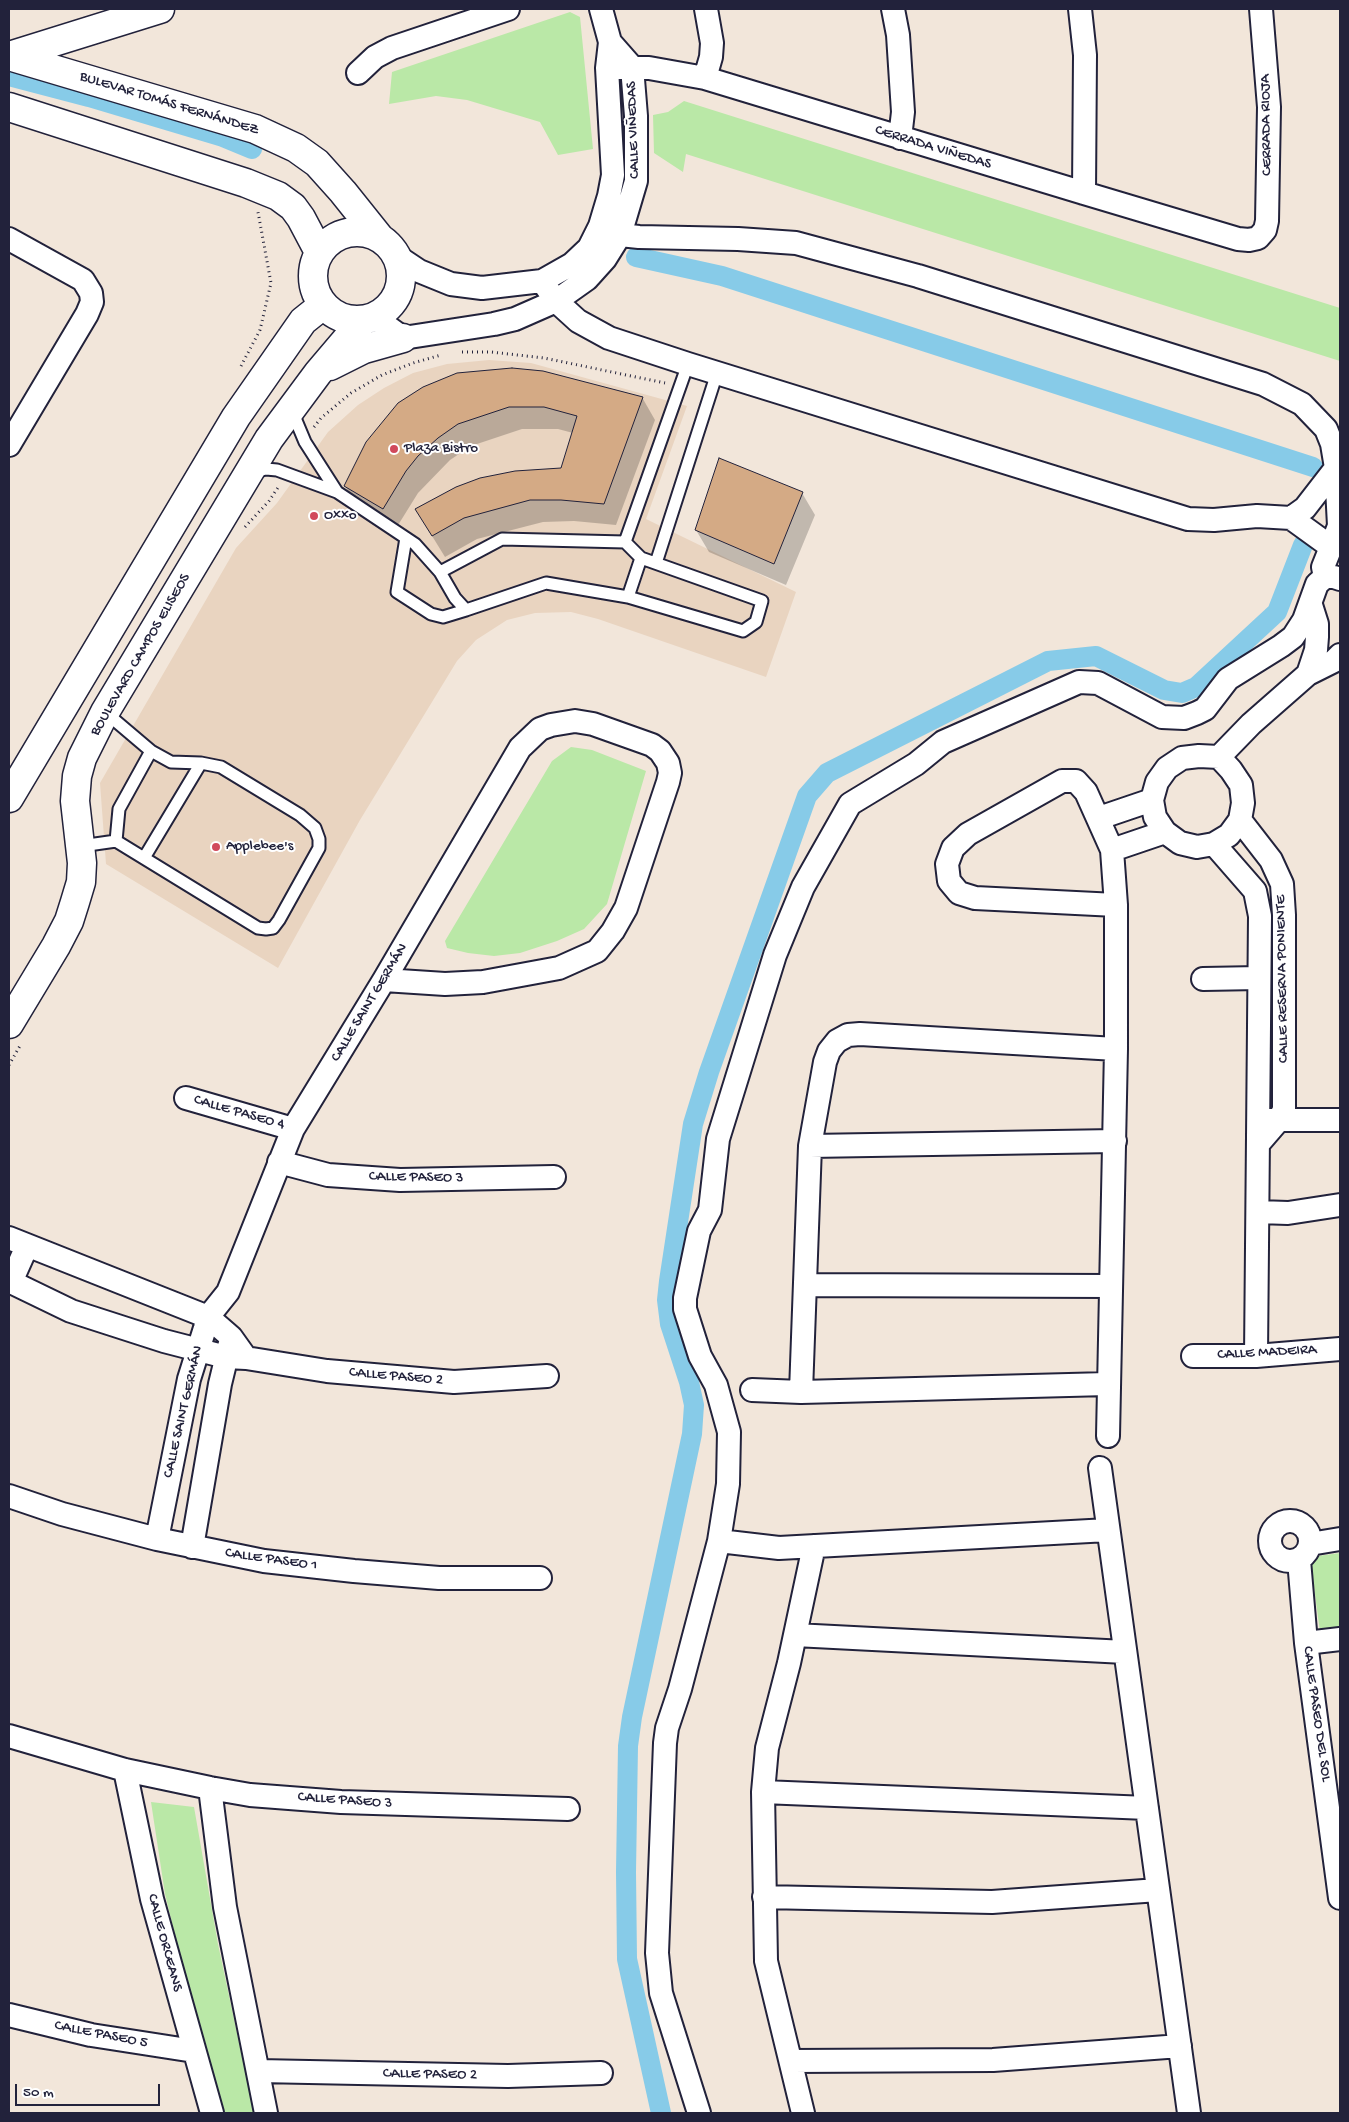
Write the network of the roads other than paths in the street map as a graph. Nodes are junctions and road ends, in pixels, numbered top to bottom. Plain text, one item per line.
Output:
1 (160, 9) edge
2 (508, 9) edge
3 (601, 9) edge
4 (706, 9) edge
5 (893, 9) edge
6 (1080, 9) edge
7 (1261, 9) edge
8 (90, 32) junction
9 (610, 42) junction
10 (9, 56) edge
11 (632, 67) junction
12 (607, 68) junction
13 (358, 73) dead end
14 (705, 78) junction
15 (113, 87) junction
16 (9, 107) edge
17 (900, 138) junction
18 (613, 175) junction
19 (636, 181) junction
20 (1084, 193) junction
21 (620, 235) junction
22 (379, 237) junction
23 (1258, 238) joint
24 (9, 239) edge
25 (319, 252) junction
26 (398, 257) junction
27 (542, 280) junction
28 (556, 301) junction
29 (323, 305) junction
30 (368, 318) junction
31 (403, 338) junction
32 (688, 364) junction
33 (318, 373) junction
34 (717, 373) junction
35 (291, 408) junction
36 (9, 445) edge
37 (1338, 467) edge
38 (250, 473) junction
39 (337, 492) junction
40 (1291, 518) junction
41 (406, 538) junction
42 (625, 542) junction
43 (1331, 547) junction
44 (641, 558) junction
45 (656, 563) junction
46 (440, 572) junction
47 (1333, 578) edge
48 (628, 597) junction
49 (1310, 605) junction
50 (466, 610) junction
51 (1340, 656) edge
52 (1308, 674) junction
53 (105, 712) junction
54 (151, 751) junction
55 (1219, 757) junction
56 (201, 763) junction
57 (9, 798) edge
58 (1152, 800) junction
59 (1099, 818) junction
60 (1240, 820) junction
61 (1165, 832) junction
62 (116, 841) junction
63 (1214, 844) junction
64 (81, 846) junction
65 (1112, 850) junction
66 (144, 858) junction
67 (1116, 905) junction
68 (1259, 978) junction
69 (1203, 979) dead end
70 (384, 980) junction
71 (9, 1024) edge
72 (1116, 1049) junction
73 (186, 1098) dead end
74 (1268, 1120) junction
75 (1340, 1120) edge
76 (293, 1129) junction
77 (1115, 1141) junction
78 (810, 1146) junction
79 (279, 1162) junction
80 (554, 1177) dead end
81 (1340, 1205) edge
82 (1258, 1212) junction
83 (18, 1242) edge
84 (10, 1281) edge
85 (805, 1285) junction
86 (1112, 1286) junction
87 (228, 1292) junction
88 (208, 1317) junction
89 (1340, 1349) edge
90 (198, 1350) junction
91 (235, 1351) junction
92 (1193, 1356) dead end
93 (1256, 1356) junction
94 (547, 1376) dead end
95 (1107, 1384) junction
96 (752, 1390) dead end
97 (801, 1392) junction
98 (1108, 1436) dead end
99 (1100, 1468) dead end
100 (9, 1496) edge
101 (1108, 1530) junction
102 (157, 1539) junction
103 (1340, 1539) edge
104 (719, 1541) junction
105 (814, 1546) junction
106 (192, 1547) junction
107 (540, 1578) dead end
108 (795, 1634) junction
109 (1340, 1638) edge
110 (1306, 1643) junction
111 (1125, 1652) junction
112 (9, 1736) edge
113 (125, 1770) junction
114 (210, 1788) junction
115 (763, 1792) junction
116 (1147, 1808) junction
117 (568, 1809) dead end
118 (1158, 1890) junction
119 (764, 1897) junction
120 (1340, 1898) edge
121 (9, 2015) edge
122 (1180, 2046) junction
123 (194, 2051) junction
124 (791, 2061) junction
125 (259, 2071) junction
126 (601, 2073) dead end
127 (212, 2113) edge
128 (266, 2113) edge
129 (699, 2113) edge
130 (803, 2113) edge
131 (1189, 2113) edge

1 - 8 main road
2 - 13 street
3 - 9 street, CALLE VIÑEDAS
4 - 14 street
5 - 17 street
6 - 20 street
7 - 23 street, CERRADA RIOJA
8 - 10 main road
8 - 15 main road
9 - 11 street, CALLE VIÑEDAS
9 - 12 street, CALLE VIÑEDAS
10 - 15 main road, BULEVAR TOMÁS FERNÁNDEZ
11 - 12 street, CERRADA VIÑEDAS
11 - 14 street, CERRADA VIÑEDAS
11 - 19 street, CALLE VIÑEDAS
12 - 18 street, CALLE VIÑEDAS
14 - 17 street, CERRADA VIÑEDAS
15 - 22 main road, BULEVAR TOMÁS FERNÁNDEZ
16 - 25 main road
17 - 20 street, CERRADA VIÑEDAS
18 - 19 street
18 - 27 street, CALLE VIÑEDAS
19 - 21 street, CALLE VIÑEDAS
20 - 23 street, CERRADA VIÑEDAS
21 - 28 street, CALLE VIÑEDAS
21 - 37 street
22 - 25 main road
22 - 26 main road
24 - 36 street
25 - 29 main road
26 - 27 street, CALLE VIÑEDAS
26 - 30 main road
27 - 28 street
28 - 31 street, CALLE VIÑEDAS
28 - 32 street
29 - 30 main road
29 - 57 main road
30 - 31 street
30 - 33 main road, BOULEVARD CAMPOS ELISEOS
31 - 33 main road
32 - 34 street
32 - 42 lane
33 - 35 main road, BOULEVARD CAMPOS ELISEOS
34 - 40 street
34 - 45 lane
35 - 38 main road, BOULEVARD CAMPOS ELISEOS
35 - 39 lane
37 - 40 street
37 - 43 street
38 - 39 lane
38 - 53 main road, BOULEVARD CAMPOS ELISEOS
39 - 41 lane
40 - 43 street
41 - 46 lane
41 - 50 lane
42 - 44 lane
42 - 46 lane
43 - 47 street
44 - 45 lane
44 - 48 lane
45 - 48 lane
46 - 50 lane
47 - 49 street
48 - 50 lane
49 - 52 street
49 - 104 street
51 - 52 street
52 - 55 street
53 - 54 lane
53 - 64 main road, BOULEVARD CAMPOS ELISEOS
54 - 56 lane
54 - 62 lane
55 - 58 street
55 - 60 street
56 - 66 lane
56 - 66 lane
58 - 59 street
58 - 61 street
59 - 65 street
59 - 67 street
60 - 63 street
60 - 74 street, CALLE RESERVA PONIENTE
61 - 63 street
61 - 65 street
62 - 64 lane
62 - 66 lane
63 - 68 street, CALLE RESERVA PONIENTE
64 - 71 main road, BOULEVARD CAMPOS ELISEOS
65 - 67 street
67 - 72 street
68 - 69 street
68 - 74 street, CALLE RESERVA PONIENTE
70 - 70 street, CALLE SAINT GERMÁN
70 - 76 street, CALLE SAINT GERMÁN
72 - 77 street
72 - 78 street
73 - 76 street, CALLE PASEO 4
74 - 75 street
74 - 82 street, CALLE RESERVA PONIENTE
76 - 79 street, CALLE SAINT GERMÁN
77 - 78 street
77 - 86 street
78 - 85 street
79 - 80 street, CALLE PASEO 3
79 - 87 street, CALLE SAINT GERMÁN
81 - 82 street
82 - 93 street, CALLE RESERVA PONIENTE
83 - 84 street
83 - 88 street
84 - 90 street, CALLE PASEO 2
85 - 86 street
85 - 97 street
86 - 95 street
87 - 88 street, CALLE SAINT GERMÁN
87 - 91 street, CALLE SAINT GERMÁN
88 - 90 street, CALLE SAINT GERMÁN
88 - 91 street
89 - 93 street, CALLE MADEIRA
90 - 91 street, CALLE PASEO 2
90 - 102 street, CALLE SAINT GERMÁN
91 - 94 street, CALLE PASEO 2
91 - 106 street, CALLE SAINT GERMÁN
92 - 93 street, CALLE MADEIRA
95 - 97 street
95 - 98 street
96 - 97 street
99 - 101 street
100 - 102 street, CALLE PASEO 1
101 - 105 street
101 - 111 street
102 - 106 street, CALLE PASEO 1
103 - 110 street, CALLE PASEO DEL SOL
104 - 105 street
104 - 129 street
105 - 108 street
106 - 107 street, CALLE PASEO 1
108 - 111 street
108 - 115 street
109 - 110 street
110 - 120 street, CALLE PASEO DEL SOL
111 - 116 street
112 - 113 street
113 - 114 street, CALLE PASEO 3
113 - 123 street, CALLE ORCEANS
114 - 117 street, CALLE PASEO 3
114 - 125 street
115 - 116 street
115 - 119 street
116 - 118 street
118 - 119 street
118 - 122 street
119 - 124 street
121 - 123 street, CALLE PASEO 5
122 - 124 street
122 - 131 street
123 - 127 street, CALLE ORCEANS
124 - 130 street
125 - 126 street, CALLE PASEO 2
125 - 128 street

